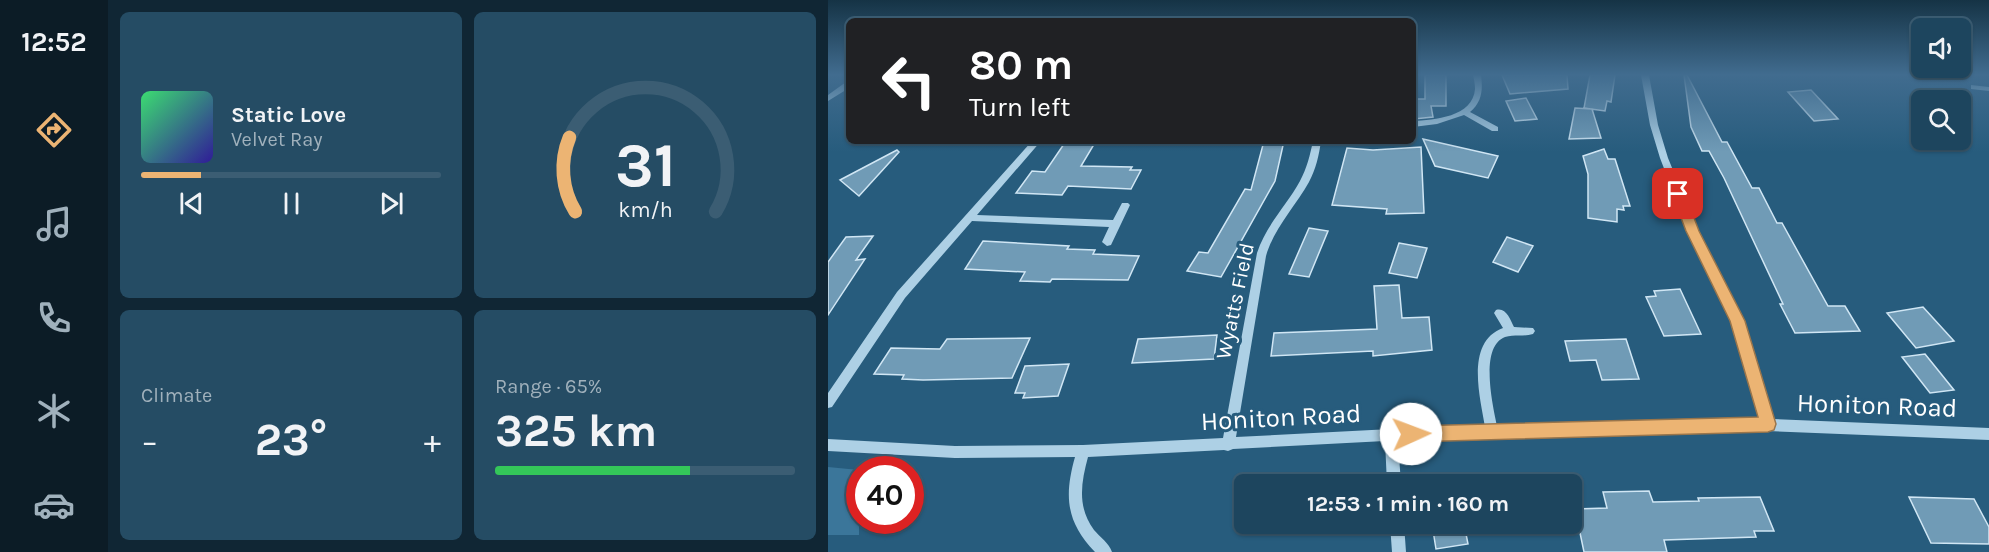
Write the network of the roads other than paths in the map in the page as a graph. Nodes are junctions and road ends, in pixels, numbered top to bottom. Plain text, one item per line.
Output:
1 (1476, 101) edge
2 (1650, 101) edge
3 (1464, 112) junction
4 (1416, 124) edge
5 (1495, 129) dead end
6 (1034, 144) edge
7 (1317, 144) edge
8 (1125, 205) dead end
9 (971, 218) junction
10 (1116, 224) junction
11 (1107, 242) dead end
12 (1500, 313) dead end
13 (1511, 331) junction
14 (1529, 331) dead end
15 (828, 403) edge
16 (1768, 424) junction
17 (1492, 432) junction
18 (1989, 434) edge
19 (1391, 435) junction
20 (828, 445) edge
21 (1228, 445) junction
22 (1083, 451) junction
23 (1393, 474) edge
24 (1398, 534) edge
25 (1105, 552) edge
26 (1399, 552) edge

1 - 3 street
2 - 16 street
3 - 4 street
3 - 5 street
6 - 9 street
7 - 21 street, Wyatts Field
8 - 10 street
9 - 10 street
9 - 15 street
10 - 11 street
12 - 13 street
13 - 14 street
13 - 17 street
16 - 17 street, Honiton Road
16 - 18 street, Honiton Road
17 - 19 street, Honiton Road
19 - 21 street, Honiton Road
19 - 23 street
20 - 22 street, Honiton Road
21 - 22 street, Honiton Road
22 - 25 street
24 - 26 street

